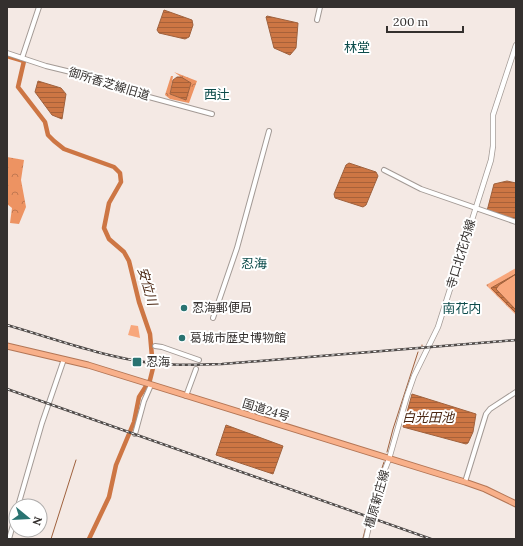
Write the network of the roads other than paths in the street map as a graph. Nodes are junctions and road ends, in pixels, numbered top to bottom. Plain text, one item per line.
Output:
1 (39, 7) edge
2 (320, 7) edge
3 (317, 20) dead end
4 (516, 45) edge
5 (7, 53) edge
6 (22, 58) junction
7 (212, 114) dead end
8 (269, 131) dead end
9 (384, 170) dead end
10 (475, 208) junction
11 (516, 222) edge
12 (213, 318) dead end
13 (7, 346) edge
14 (155, 346) dead end
15 (64, 359) junction
16 (199, 360) dead end
17 (196, 369) dead end
18 (149, 384) junction
19 (516, 392) edge
20 (186, 396) junction
21 (134, 434) dead end
22 (389, 459) junction
23 (465, 482) junction
24 (20, 498) edge
25 (516, 504) edge
26 (366, 539) edge

1 - 6 street
2 - 3 street
4 - 10 main road, 寺口北花内線
5 - 6 street, 御所香芝線旧道
6 - 7 street, 御所香芝線旧道
8 - 12 street
9 - 10 street
10 - 11 street
10 - 22 main road, 寺口北花内線
13 - 15 highway, 国道24号
14 - 16 street
15 - 18 highway, 国道24号
15 - 24 street
17 - 20 street
18 - 20 highway, 国道24号
18 - 21 street
19 - 23 street
20 - 22 highway, 国道24号
22 - 23 highway, 国道24号
22 - 26 main road, 橿原新庄線
23 - 25 highway, 国道24号

